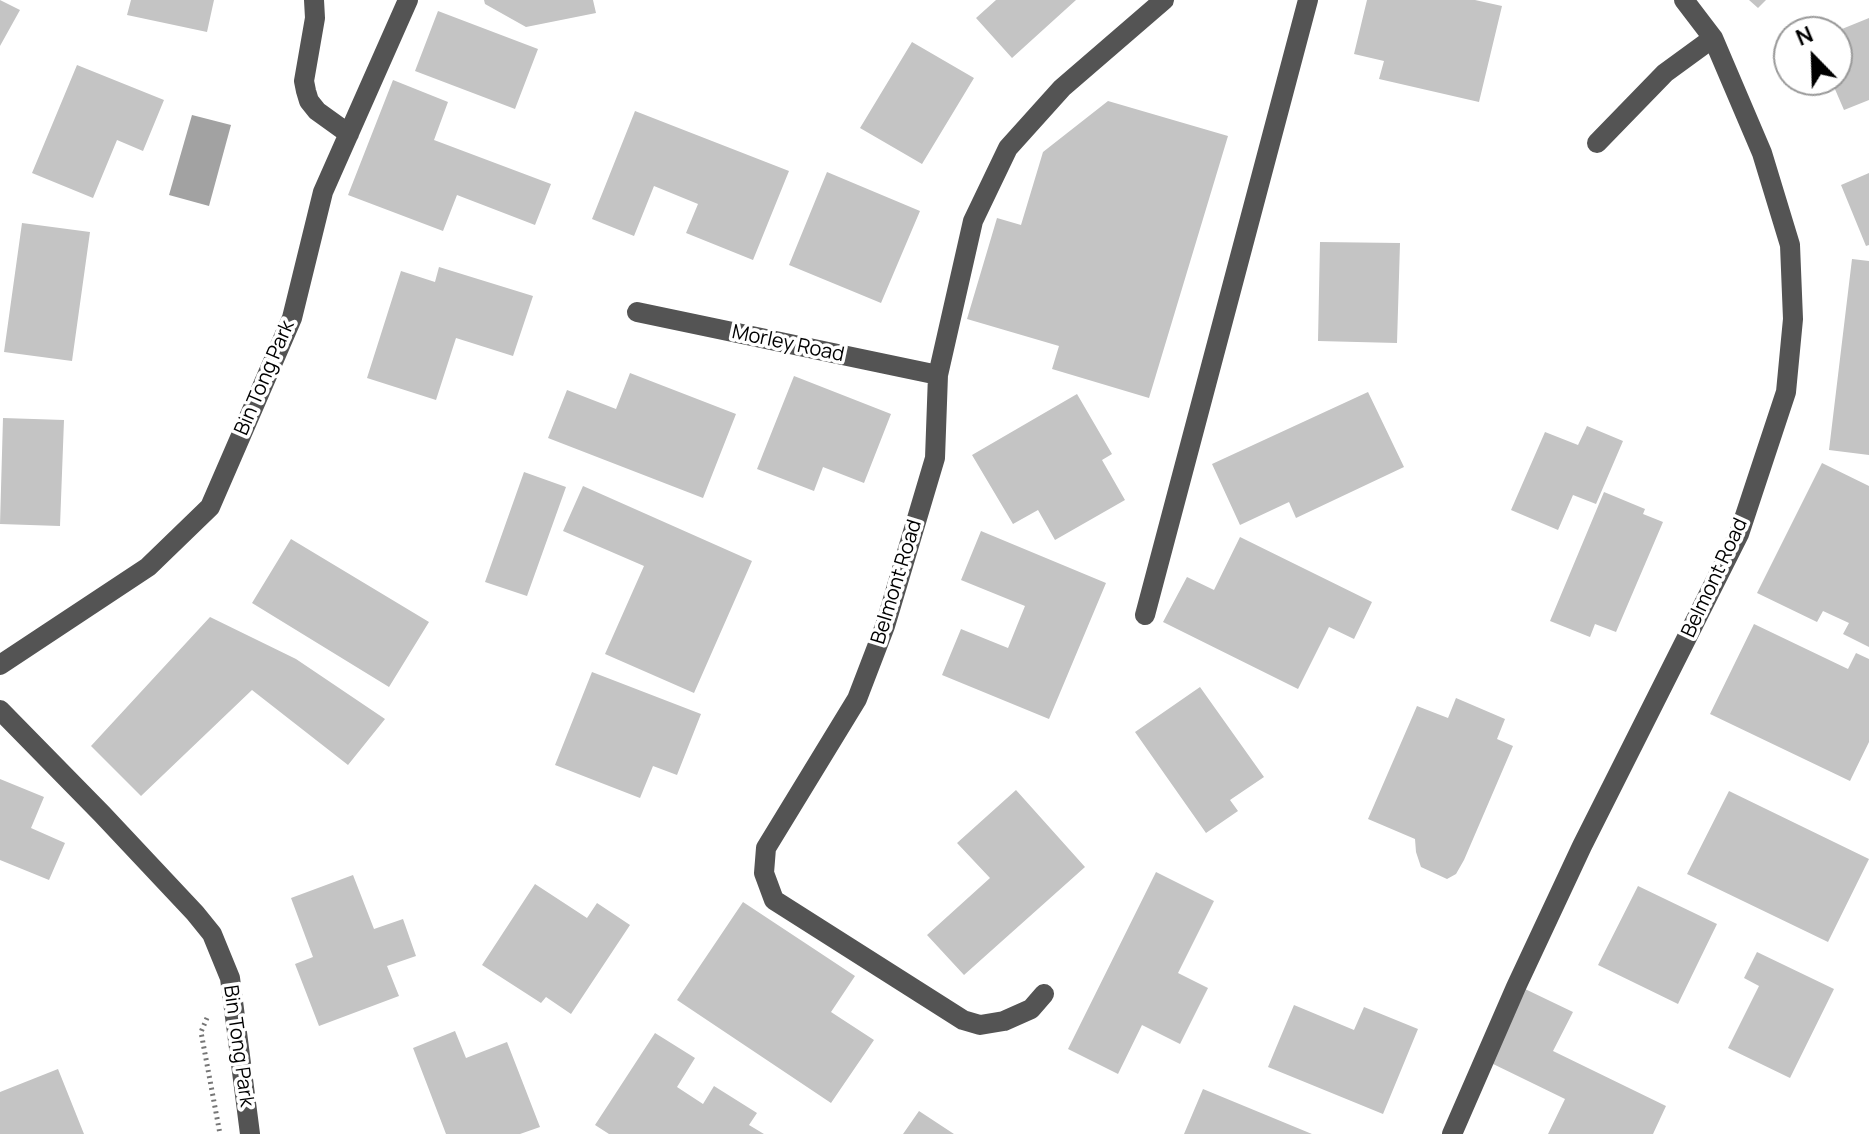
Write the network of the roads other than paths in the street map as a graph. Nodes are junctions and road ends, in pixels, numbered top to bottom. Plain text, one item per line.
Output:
1 (314, 0) edge
2 (408, 0) edge
3 (1164, 0) edge
4 (1308, 0) edge
5 (1684, 0) edge
6 (1713, 38) junction
7 (349, 134) junction
8 (1597, 143) dead end
9 (637, 312) dead end
10 (938, 375) junction
11 (1145, 615) dead end
12 (0, 665) edge
13 (0, 710) edge
14 (1044, 994) dead end
15 (250, 1134) edge
16 (1452, 1134) edge

1 - 7 street
2 - 7 street, Bin Tong Park
3 - 10 street, Belmont Road
4 - 11 street
5 - 6 street, Belmont Road
6 - 8 street
6 - 16 street, Belmont Road
7 - 12 street, Bin Tong Park
9 - 10 street, Morley Road
10 - 14 street, Belmont Road
13 - 15 street, Bin Tong Park

